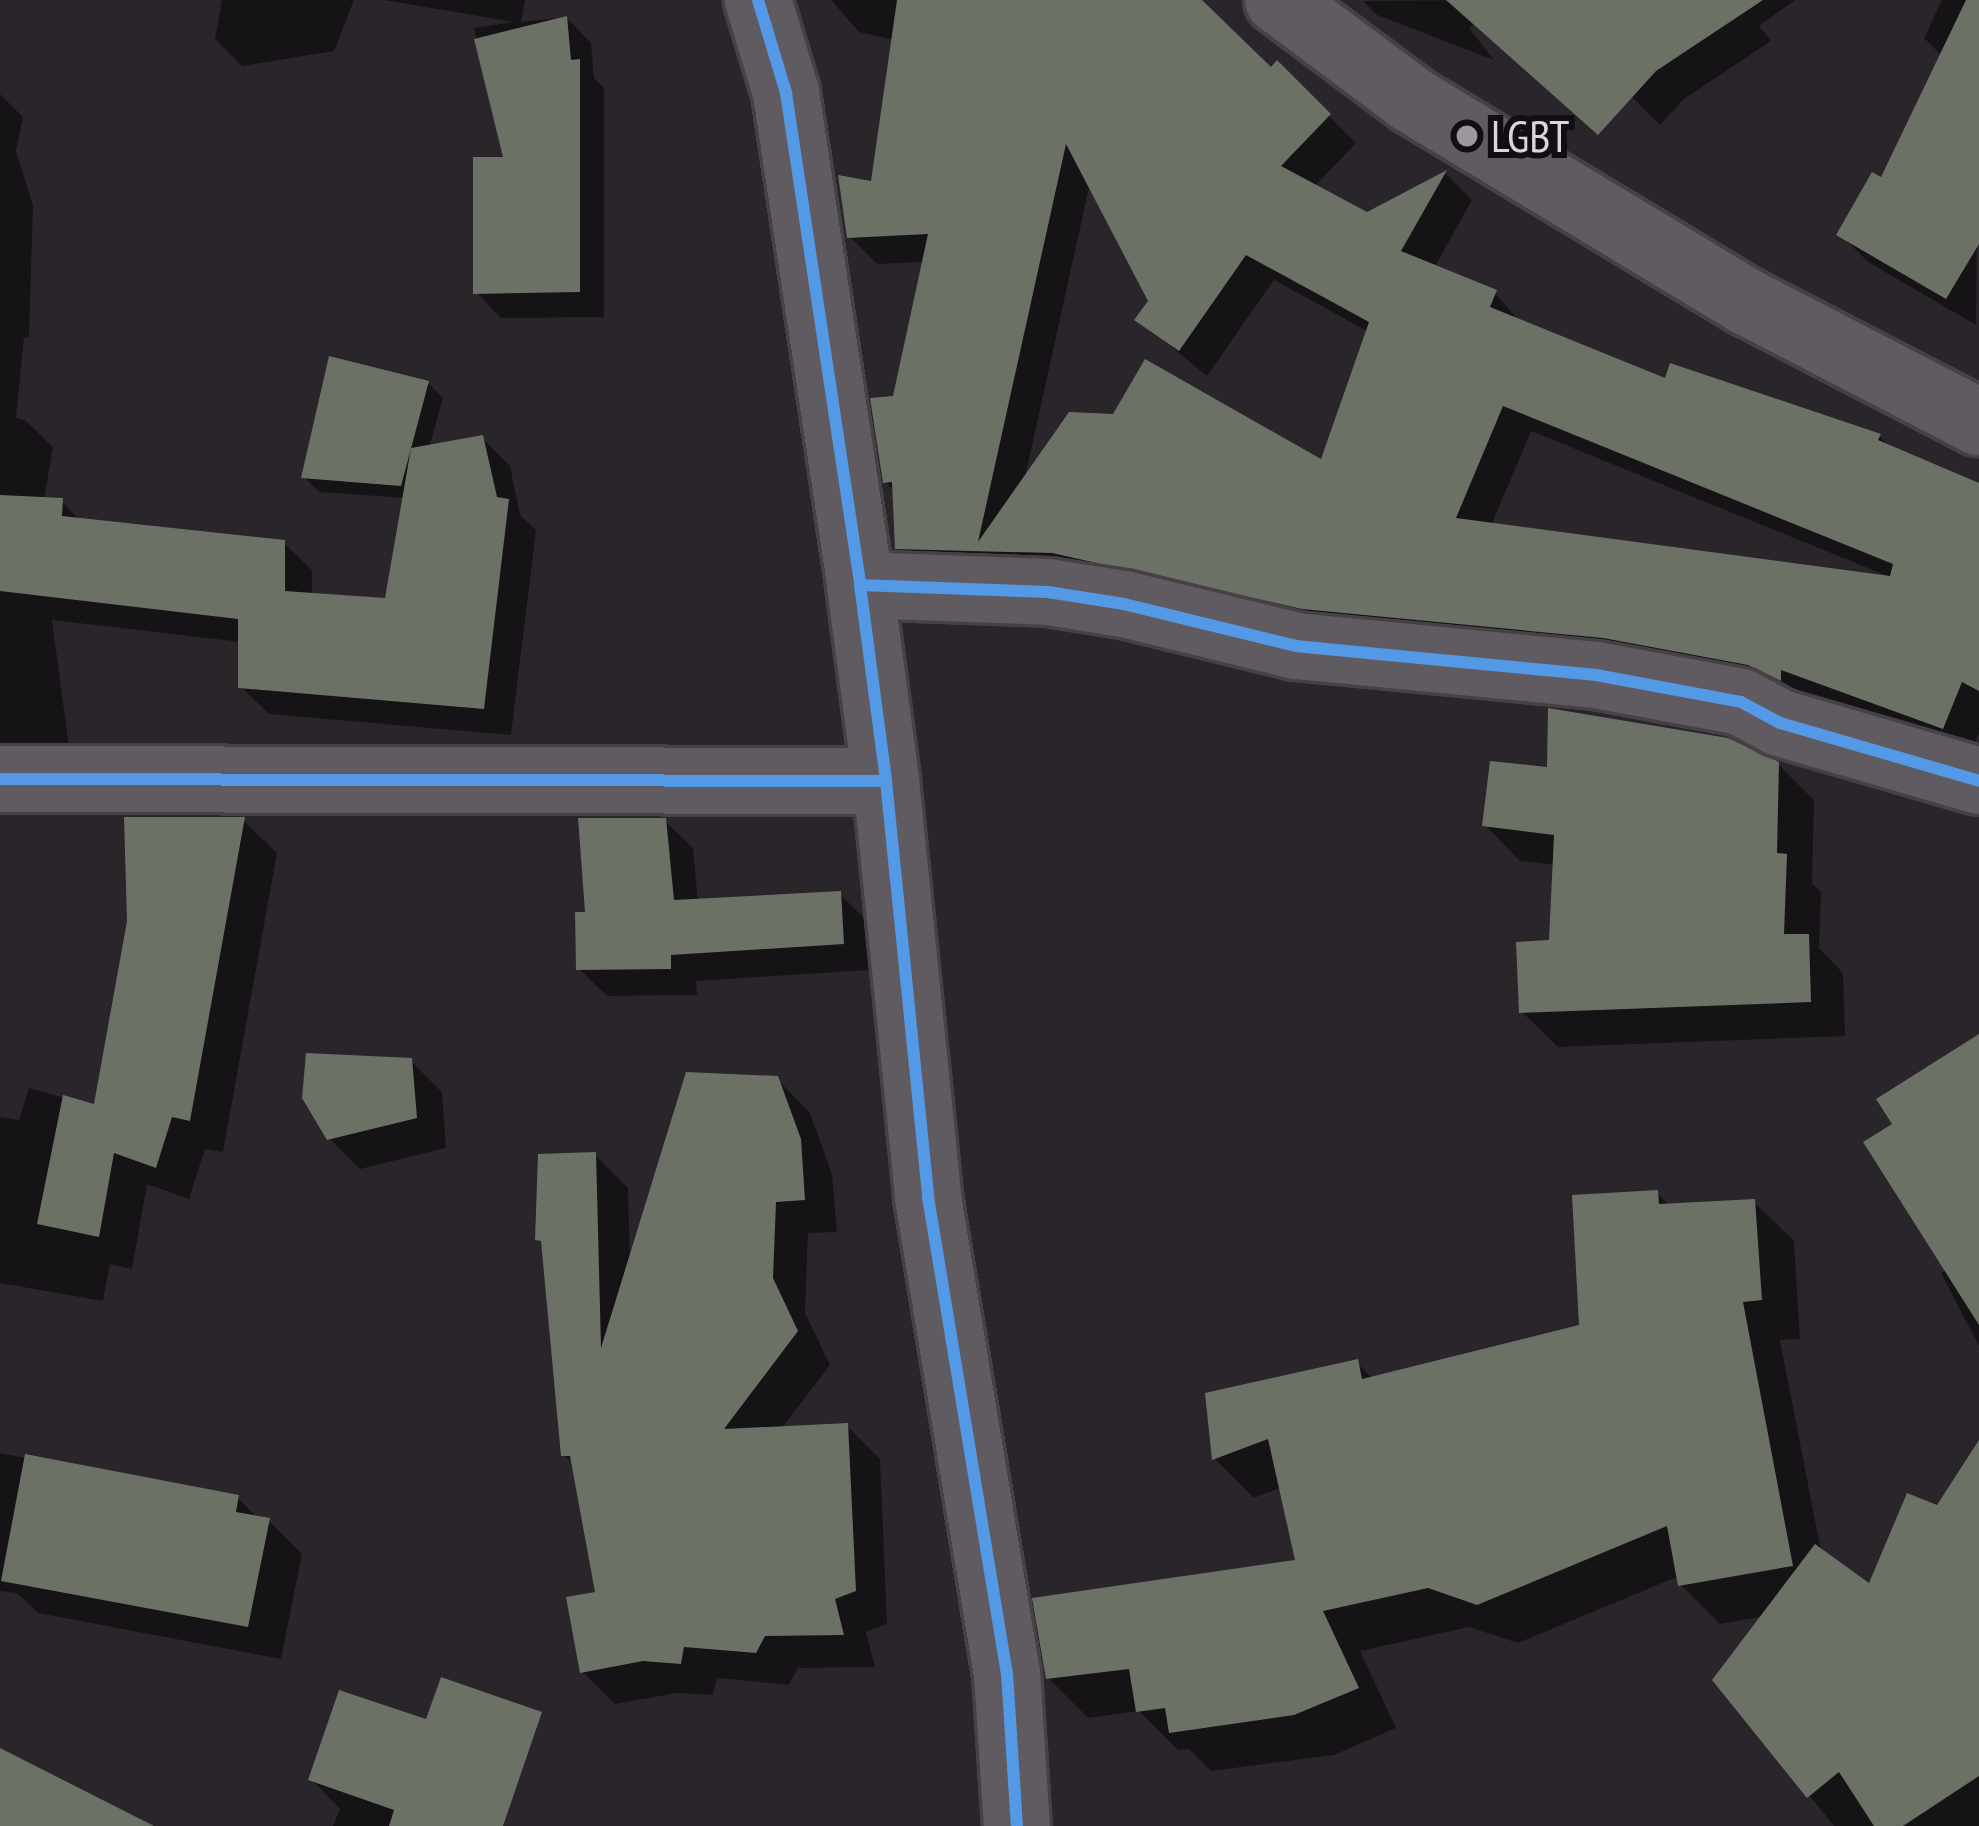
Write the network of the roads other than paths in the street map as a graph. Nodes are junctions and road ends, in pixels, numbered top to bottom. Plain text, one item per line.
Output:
1 (758, 0) edge
2 (1278, 0) edge
3 (1979, 422) edge
4 (860, 585) junction
5 (0, 779) edge
6 (886, 781) junction
7 (1979, 781) edge
8 (1017, 1826) edge

1 - 4 street
2 - 3 street
4 - 6 street
4 - 7 street
5 - 6 street
6 - 8 street

